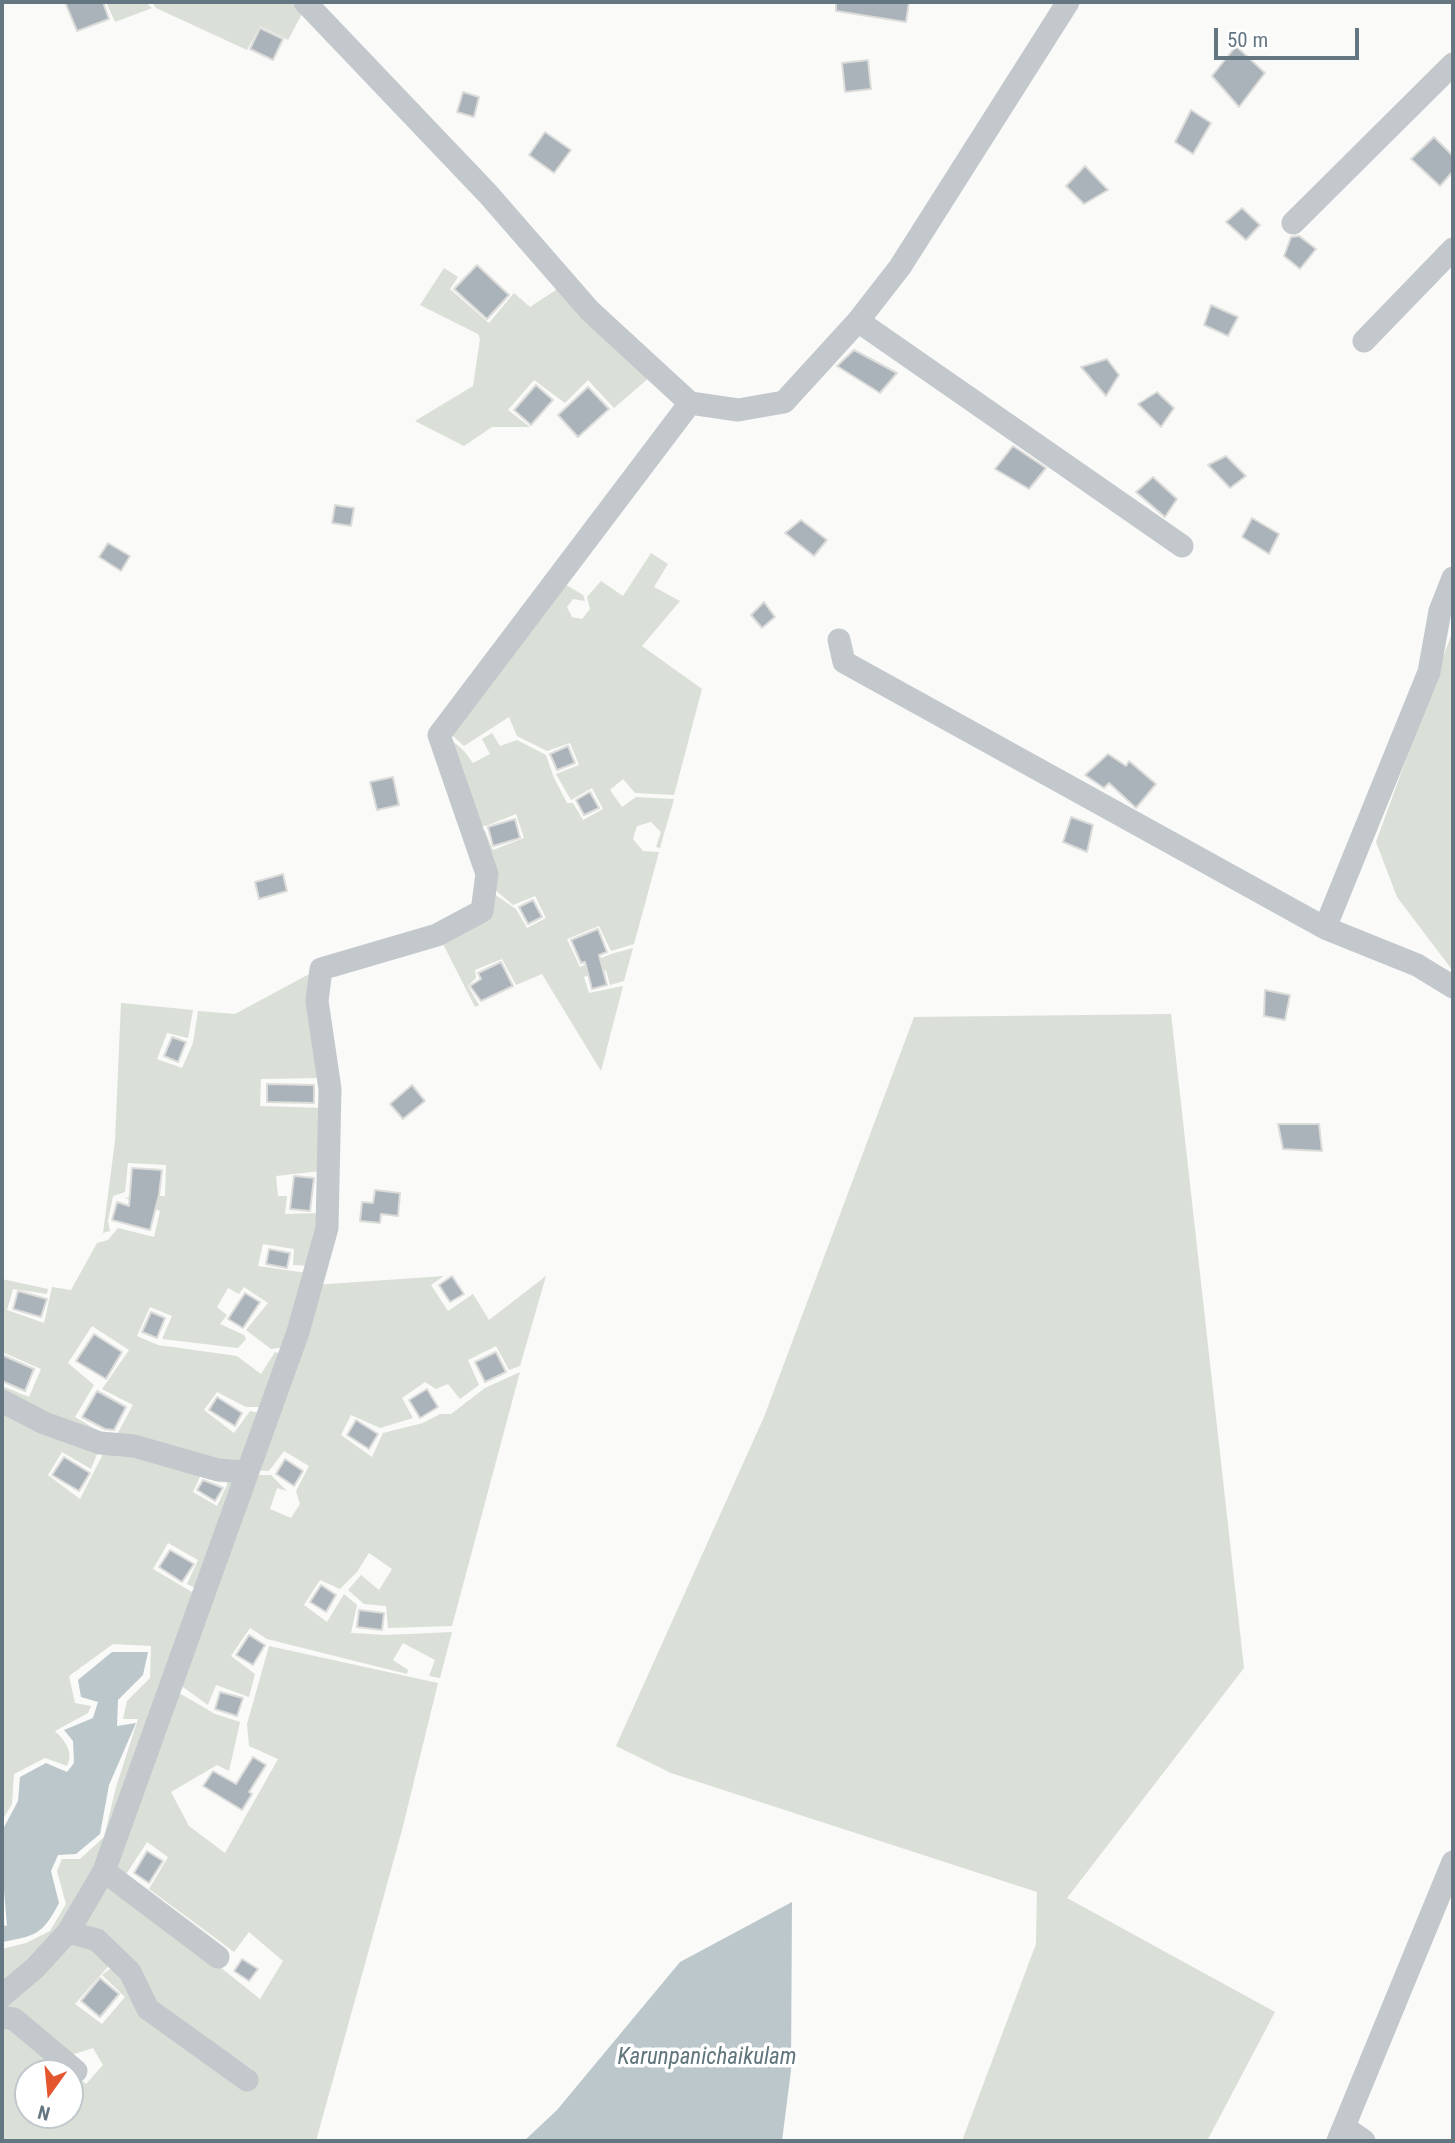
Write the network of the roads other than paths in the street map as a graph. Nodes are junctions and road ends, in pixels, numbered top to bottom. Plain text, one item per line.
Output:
1 (305, 2) edge
2 (1068, 2) edge
3 (1453, 64) edge
4 (1293, 223) dead end
5 (1453, 249) edge
6 (858, 321) junction
7 (1364, 341) dead end
8 (690, 403) junction
9 (1182, 546) dead end
10 (1453, 578) edge
11 (839, 640) dead end
12 (1325, 929) junction
13 (1453, 987) edge
14 (2, 1401) edge
15 (247, 1472) junction
16 (1453, 1862) edge
17 (104, 1871) junction
18 (68, 1932) junction
19 (218, 1957) dead end
20 (2, 1996) edge
21 (2, 2017) edge
22 (62, 2059) edge
23 (247, 2080) dead end
24 (1341, 2134) edge
25 (1364, 2141) edge

1 - 8 street
2 - 6 street
3 - 4 street
5 - 7 street
6 - 8 street
6 - 9 street
8 - 15 street
10 - 12 street
11 - 12 street
12 - 13 street
14 - 15 street
15 - 17 street
16 - 24 street
17 - 18 street
17 - 19 street
18 - 20 street
18 - 23 street
21 - 22 street
24 - 25 street

